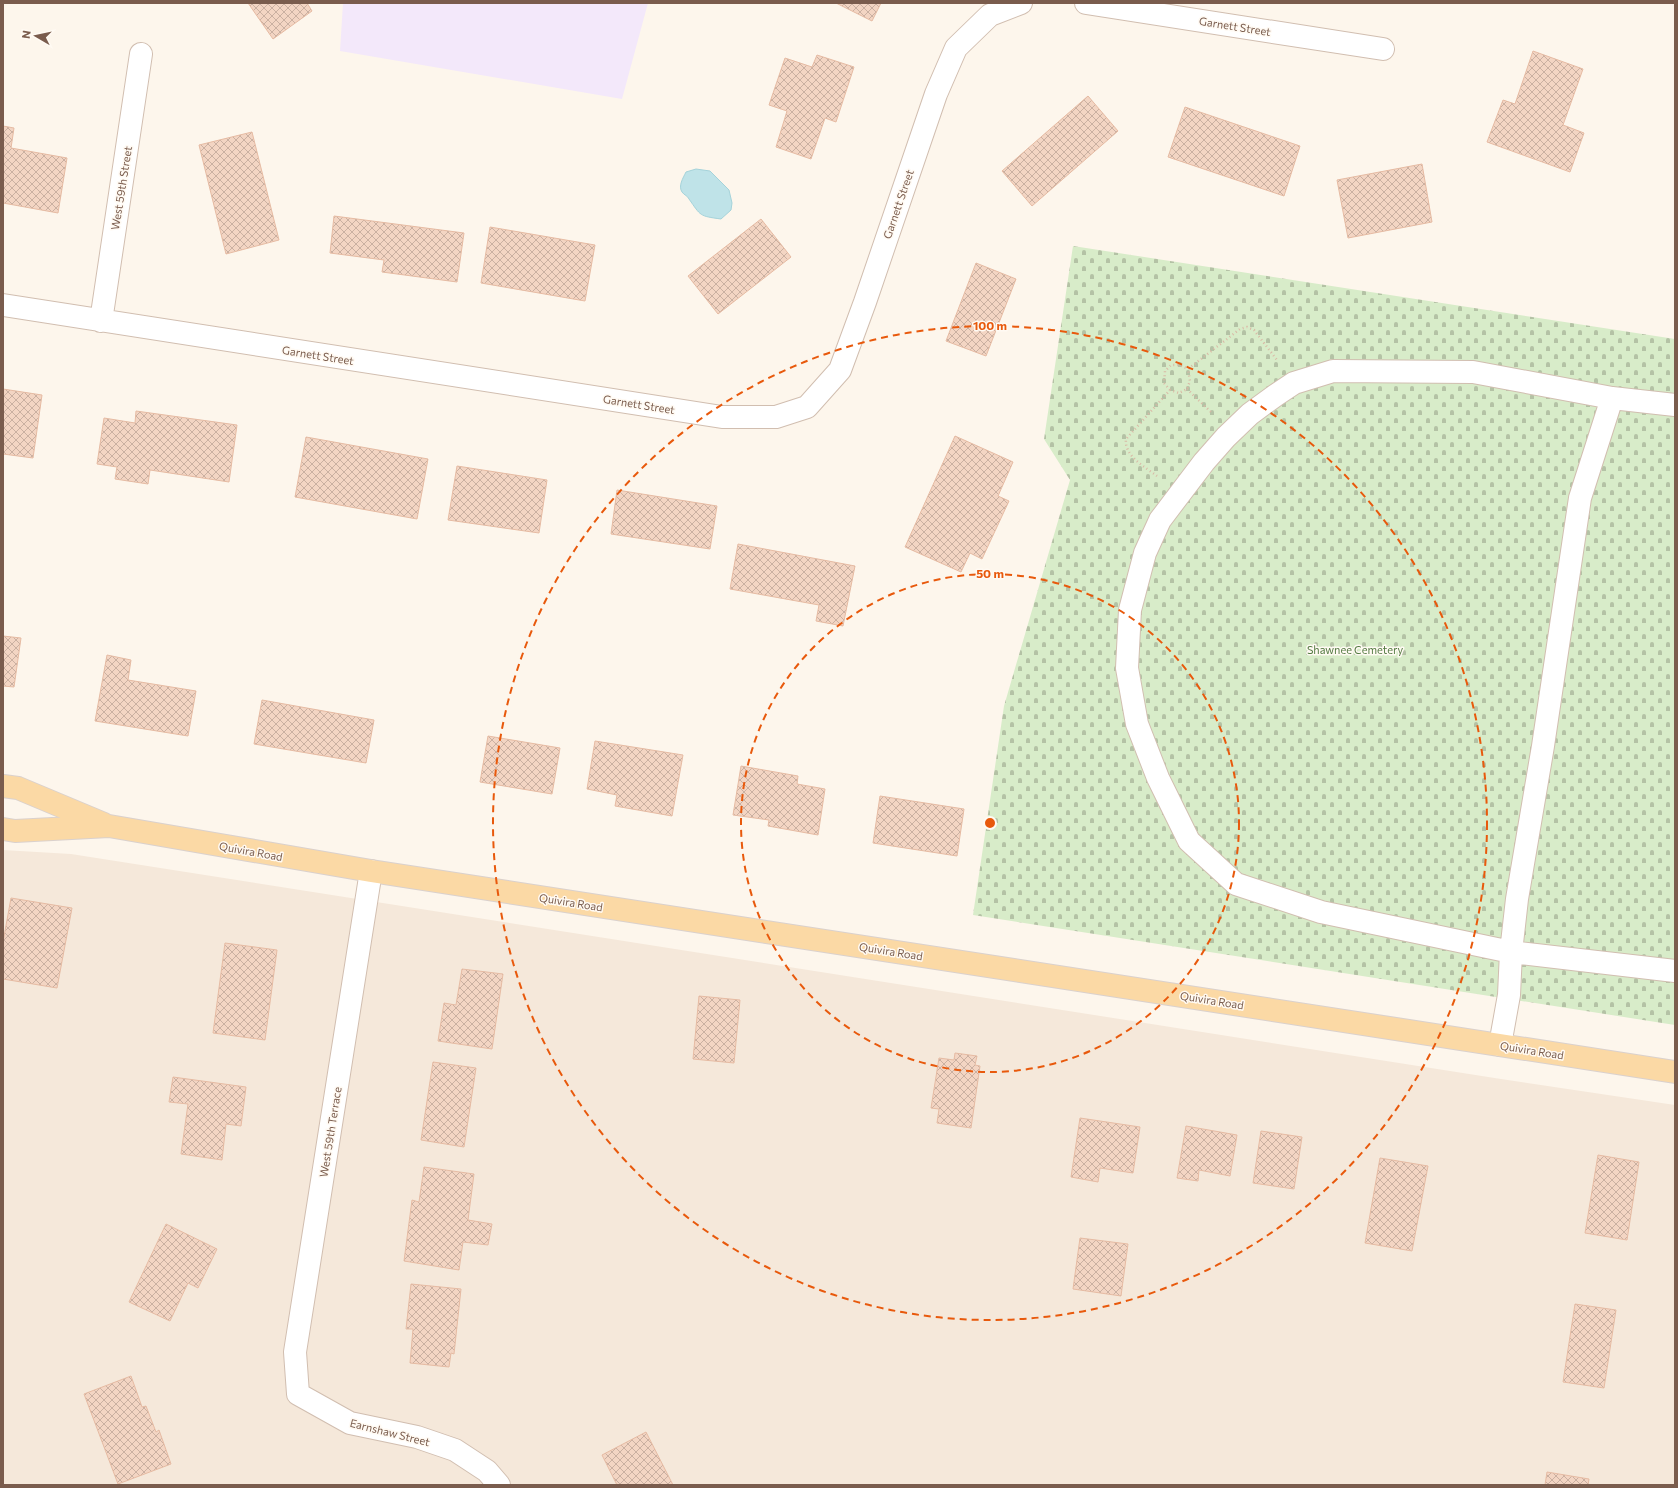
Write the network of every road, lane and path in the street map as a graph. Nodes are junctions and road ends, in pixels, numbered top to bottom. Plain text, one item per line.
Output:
1 (1021, 3) edge
2 (1086, 3) edge
3 (1383, 49) dead end
4 (141, 54) dead end
5 (3, 305) edge
6 (101, 322) junction
7 (1188, 369) junction
8 (1294, 383) junction
9 (1170, 390) junction
10 (1612, 398) junction
11 (1675, 405) edge
12 (1179, 494) junction
13 (3, 786) edge
14 (109, 826) junction
15 (3, 829) edge
16 (372, 871) junction
17 (1511, 952) junction
18 (1675, 971) edge
19 (1500, 1045) junction
20 (1675, 1072) edge
21 (298, 1394) joint
22 (499, 1485) edge

1 - 6 street, Garnett Street
2 - 3 street, Garnett Street
4 - 6 street, West 59th Street
5 - 6 street, Garnett Street
7 - 8 path
7 - 9 path
7 - 9 path
8 - 10 street
8 - 12 street
9 - 12 path
10 - 11 street
10 - 17 street
12 - 17 street
13 - 14 main road, Quivira Road
14 - 15 main road, Quivira Road
14 - 16 main road, Quivira Road
16 - 19 main road, Quivira Road
16 - 21 street, West 59th Terrace
17 - 18 street
17 - 19 street
19 - 20 main road, Quivira Road
21 - 22 street, Earnshaw Street

